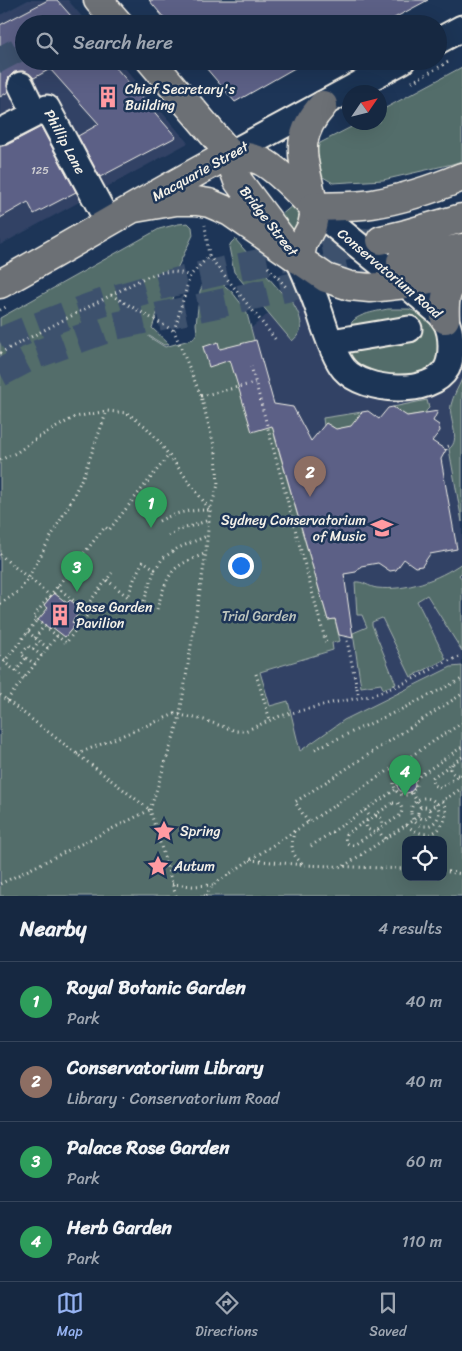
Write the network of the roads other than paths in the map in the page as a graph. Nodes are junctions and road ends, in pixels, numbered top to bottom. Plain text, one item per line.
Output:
1 (98, 0) edge
2 (111, 15) edge
3 (462, 28) edge
4 (447, 49) edge
5 (159, 70) edge
6 (386, 70) edge
7 (21, 85) tunnel mouth
8 (323, 105) junction
9 (35, 114) junction
10 (0, 132) edge
11 (230, 154) junction
12 (462, 177) edge
13 (462, 205) edge
14 (313, 206) junction
15 (135, 208) junction
16 (462, 218) edge
17 (108, 222) junction
18 (462, 240) edge
19 (462, 248) edge
20 (402, 255) junction
21 (300, 260) junction
22 (462, 274) edge
23 (4, 295) edge
24 (453, 326) edge
25 (409, 329) dead end
26 (331, 342) junction
27 (454, 365) edge

1 - 2 main road
3 - 4 street
5 - 11 main road, Bridge Street
6 - 8 street, Macquarie Street
7 - 9 street
8 - 11 street, Macquarie Street
8 - 14 main road
9 - 10 street, Phillip Lane
9 - 17 street, Phillip Lane
11 - 14 main road, Conservatorium Road
11 - 15 main road, Macquarie Street
11 - 21 main road, Bridge Street
12 - 14 main road
13 - 20 main road
14 - 20 street, Conservatorium Road
14 - 21 main road
15 - 17 main road, Macquarie Street
15 - 21 main road
16 - 20 main road
17 - 23 main road, Macquarie Street
18 - 20 main road
19 - 20 main road
20 - 21 main road
20 - 22 main road
20 - 24 street, Conservatorium Road
21 - 26 street, Conservatorium Road
22 - 24 main road
24 - 27 street, Conservatorium Road
25 - 26 street
26 - 27 street, Conservatorium Road

